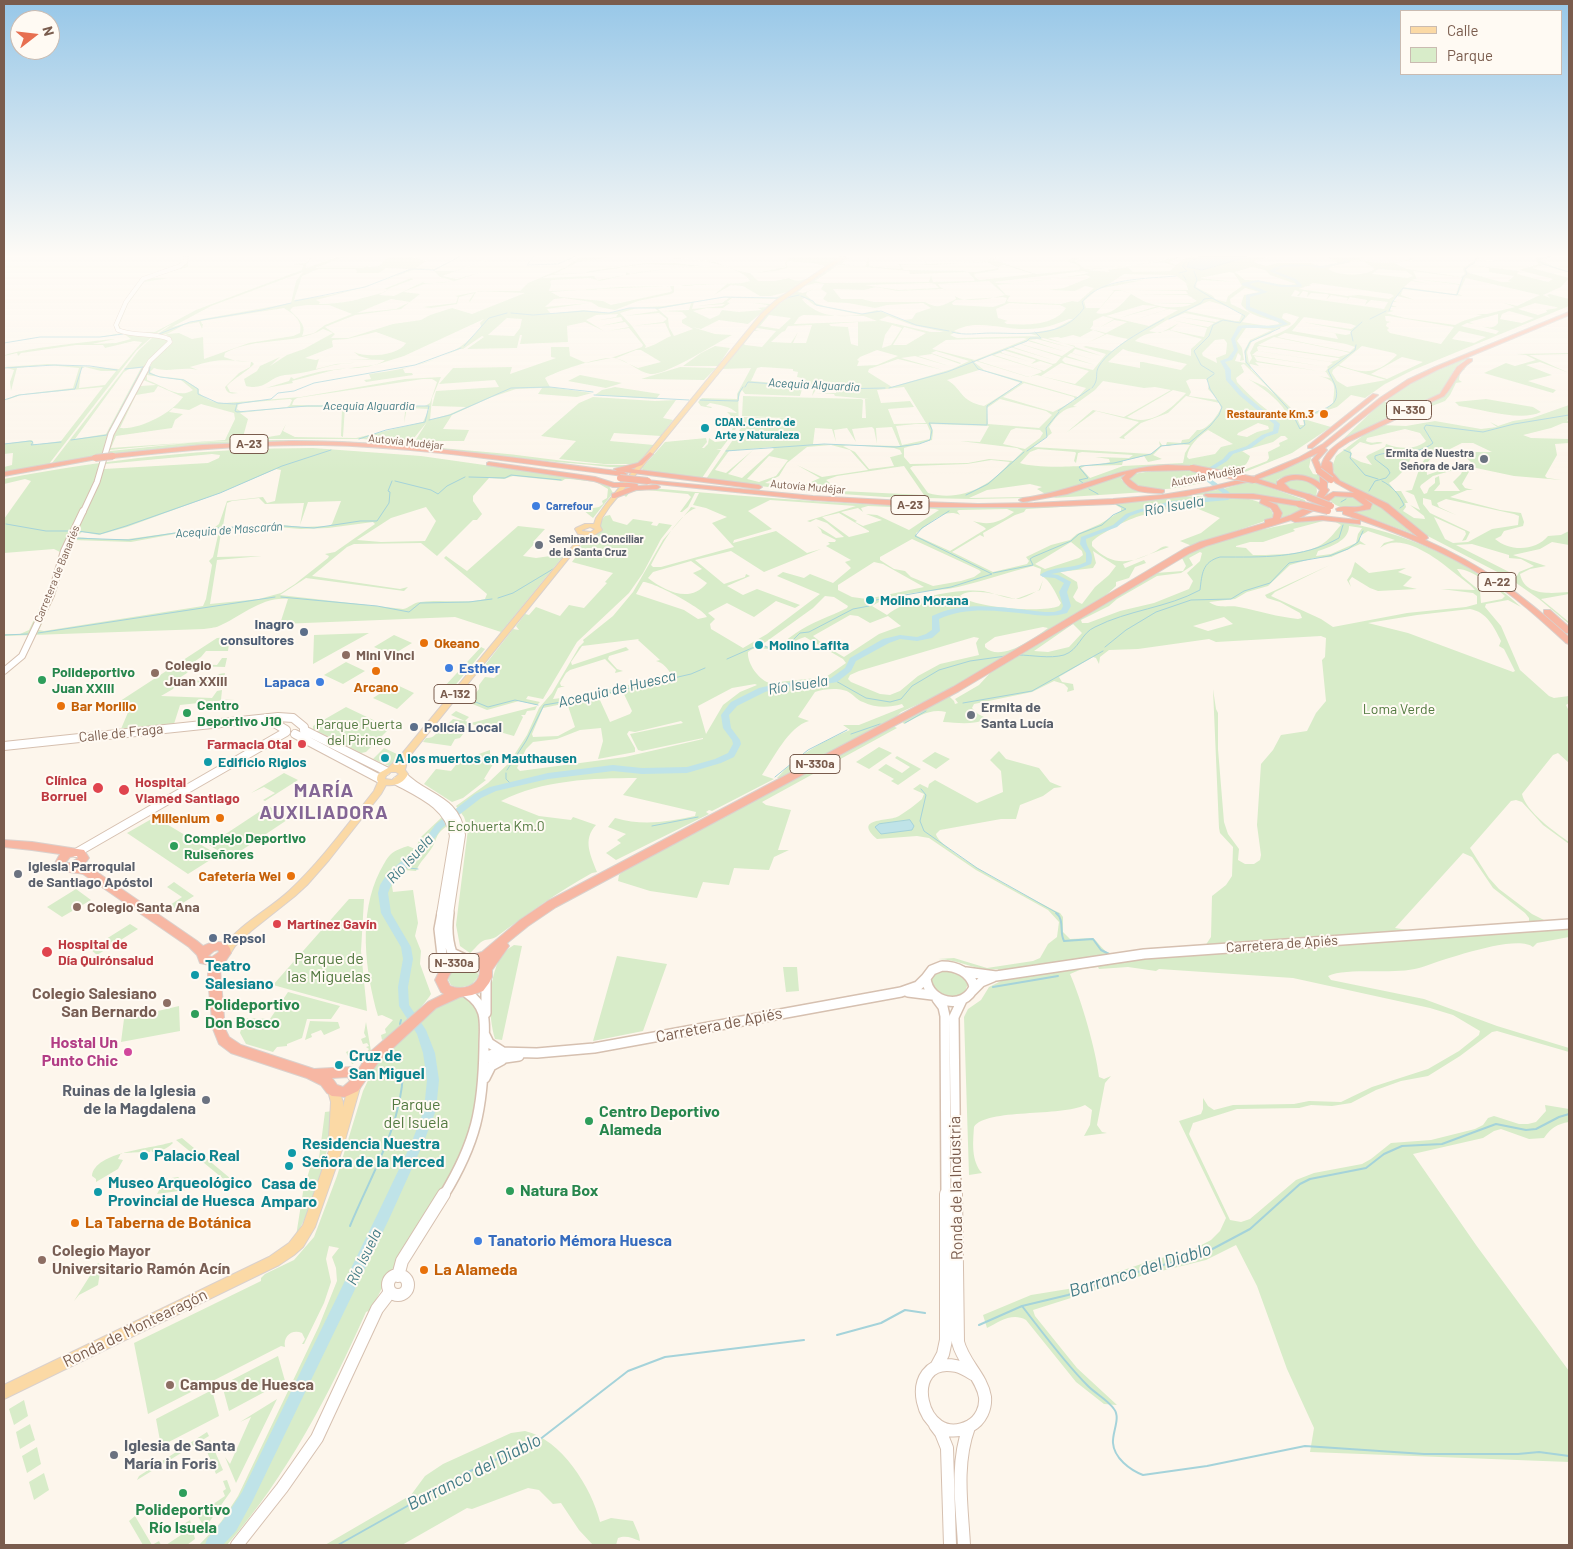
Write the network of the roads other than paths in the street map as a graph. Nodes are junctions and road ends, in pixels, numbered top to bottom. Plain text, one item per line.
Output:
1 (119, 329) edge
2 (750, 329) edge
3 (1525, 329) edge
4 (1531, 329) edge
5 (1533, 329) edge
6 (1368, 401) junction
7 (1341, 414) dead end
8 (1343, 432) junction
9 (1357, 435) junction
10 (650, 454) junction
11 (461, 457) junction
12 (611, 468) junction
13 (1162, 468) junction
14 (636, 471) junction
15 (4, 476) edge
16 (623, 478) junction
17 (1254, 480) junction
18 (650, 482) junction
19 (610, 484) junction
20 (1223, 484) junction
21 (1201, 490) junction
22 (1324, 490) junction
23 (1288, 491) junction
24 (616, 495) junction
25 (818, 495) junction
26 (1240, 495) junction
27 (1307, 498) junction
28 (978, 502) junction
29 (1315, 505) junction
30 (1333, 508) junction
31 (1390, 510) junction
32 (599, 518) junction
33 (1269, 525) junction
34 (585, 526) junction
35 (596, 526) junction
36 (1256, 528) junction
37 (1395, 532) junction
38 (591, 534) joint
39 (580, 538) junction
40 (1445, 550) junction
41 (1545, 619) junction
42 (1569, 631) edge
43 (1569, 641) edge
44 (4, 671) edge
45 (266, 718) junction
46 (303, 728) junction
47 (289, 732) junction
48 (4, 746) edge
49 (404, 757) junction
50 (385, 775) junction
51 (399, 778) junction
52 (378, 792) junction
53 (457, 839) junction
54 (4, 844) edge
55 (49, 850) junction
56 (79, 856) junction
57 (60, 860) junction
58 (70, 868) junction
59 (87, 871) junction
60 (578, 890) junction
61 (1569, 924) edge
62 (214, 955) junction
63 (469, 960) junction
64 (966, 972) junction
65 (486, 973) junction
66 (442, 976) junction
67 (996, 976) junction
68 (926, 978) junction
69 (972, 991) junction
70 (901, 992) junction
71 (463, 993) junction
72 (934, 996) junction
73 (962, 1000) junction
74 (429, 1008) junction
75 (484, 1030) junction
76 (505, 1055) junction
77 (484, 1056) junction
78 (374, 1057) junction
79 (342, 1073) junction
80 (312, 1074) junction
81 (356, 1082) junction
82 (484, 1082) junction
83 (332, 1088) junction
84 (328, 1168) junction
85 (936, 1367) junction
86 (973, 1374) junction
87 (4, 1392) edge
88 (931, 1419) junction
89 (969, 1427) junction
90 (237, 1545) edge
91 (950, 1545) edge
92 (964, 1545) edge

1 - 44 street, Carretera de Banariés
2 - 10 main road, A-132
3 - 6 highway, Autovía Mudéjar / A-23
4 - 8 highway, Autovía Mudéjar / A-23
5 - 9 highway, N-330
6 - 7 highway
6 - 20 highway, Autovía Mudéjar / A-23
8 - 20 highway, Autovía Mudéjar / A-23
8 - 31 highway, bridge
9 - 22 highway, N-330
9 - 31 highway
10 - 12 highway
10 - 14 main road, A-132
11 - 12 highway
11 - 15 highway, Autovía Mudéjar / A-23, bridge
11 - 16 highway, Autovía Mudéjar / A-23
11 - 19 highway
12 - 14 highway
13 - 17 highway, bridge
13 - 21 highway
13 - 28 highway
14 - 16 main road, A-132
14 - 25 highway
16 - 18 highway
16 - 19 highway
16 - 24 main road, A-132
17 - 23 highway
17 - 27 highway
18 - 21 highway, Autovía Mudéjar / A-23
18 - 24 highway
18 - 25 highway, Autovía Mudéjar / A-23
19 - 24 highway
20 - 21 highway, Autovía Mudéjar / A-23
21 - 26 highway
21 - 28 highway, Autovía Mudéjar / A-23
22 - 23 highway
22 - 29 highway, N-330
23 - 27 highway
24 - 32 main road, A-132
25 - 28 highway, Autovía Mudéjar / A-23
26 - 30 highway, bridge
26 - 36 highway
27 - 30 highway, bridge
29 - 30 highway
29 - 33 highway
30 - 37 highway
30 - 40 highway
31 - 40 highway
32 - 34 main road, A-132
32 - 35 main road, A-132
33 - 36 highway
33 - 37 highway
34 - 35 main road
34 - 39 main road, A-132
35 - 38 main road, A-132
36 - 60 highway, N-330a
37 - 41 highway
38 - 39 main road, A-132
39 - 49 main road, A-132
40 - 41 highway, A-22
40 - 42 highway, A-22
41 - 43 highway, A-22
45 - 46 street, Calle de Fraga
45 - 47 street
45 - 48 street, Calle de Fraga
46 - 47 street
46 - 50 street, Calle de Fraga
47 - 50 street
47 - 56 street
49 - 50 main road, A-132
49 - 51 main road, A-132
50 - 51 main road
50 - 51 main road
50 - 52 main road, A-132
51 - 52 main road, A-132
51 - 53 street
52 - 62 main road, A-132
53 - 63 street
53 - 66 street
54 - 55 highway
55 - 56 highway
55 - 57 highway
56 - 57 highway
56 - 58 highway
56 - 59 highway
57 - 58 highway
58 - 59 highway
59 - 62 highway
60 - 63 highway, N-330a
60 - 65 highway, N-330a
61 - 67 street, Carretera de Apiés
62 - 80 highway, N-330a
63 - 65 highway, N-330a
63 - 66 highway, N-330a
64 - 67 street, Carretera de Apiés
64 - 68 street
64 - 69 street
65 - 71 highway, N-330a
65 - 75 street
66 - 71 highway, N-330a
66 - 74 highway, N-330a
67 - 69 street, Carretera de Apiés
68 - 70 street, Carretera de Apiés
68 - 72 street
69 - 73 street
70 - 72 street, Carretera de Apiés
70 - 76 street, Carretera de Apiés
71 - 74 highway, N-330a
71 - 75 street
72 - 73 street
72 - 85 street, Ronda de la Industria
73 - 86 street, Ronda de la Industria
74 - 78 highway, N-330a
75 - 76 street
75 - 77 street
76 - 77 street
76 - 82 street
77 - 82 street
78 - 79 highway, N-330a
78 - 81 highway, N-330a
79 - 80 highway, N-330a
79 - 81 highway
79 - 83 highway, N-330a
80 - 83 highway, N-330a
81 - 83 highway
81 - 84 main road, Ronda de Montearagón
82 - 90 street
83 - 84 main road, Ronda de Montearagón
84 - 87 main road, Ronda de Montearagón
85 - 86 street
85 - 88 street, Ronda de la Industria
86 - 89 street, Ronda de la Industria
88 - 89 street
88 - 91 street, Ronda de la Industria
89 - 92 street, Ronda de la Industria

